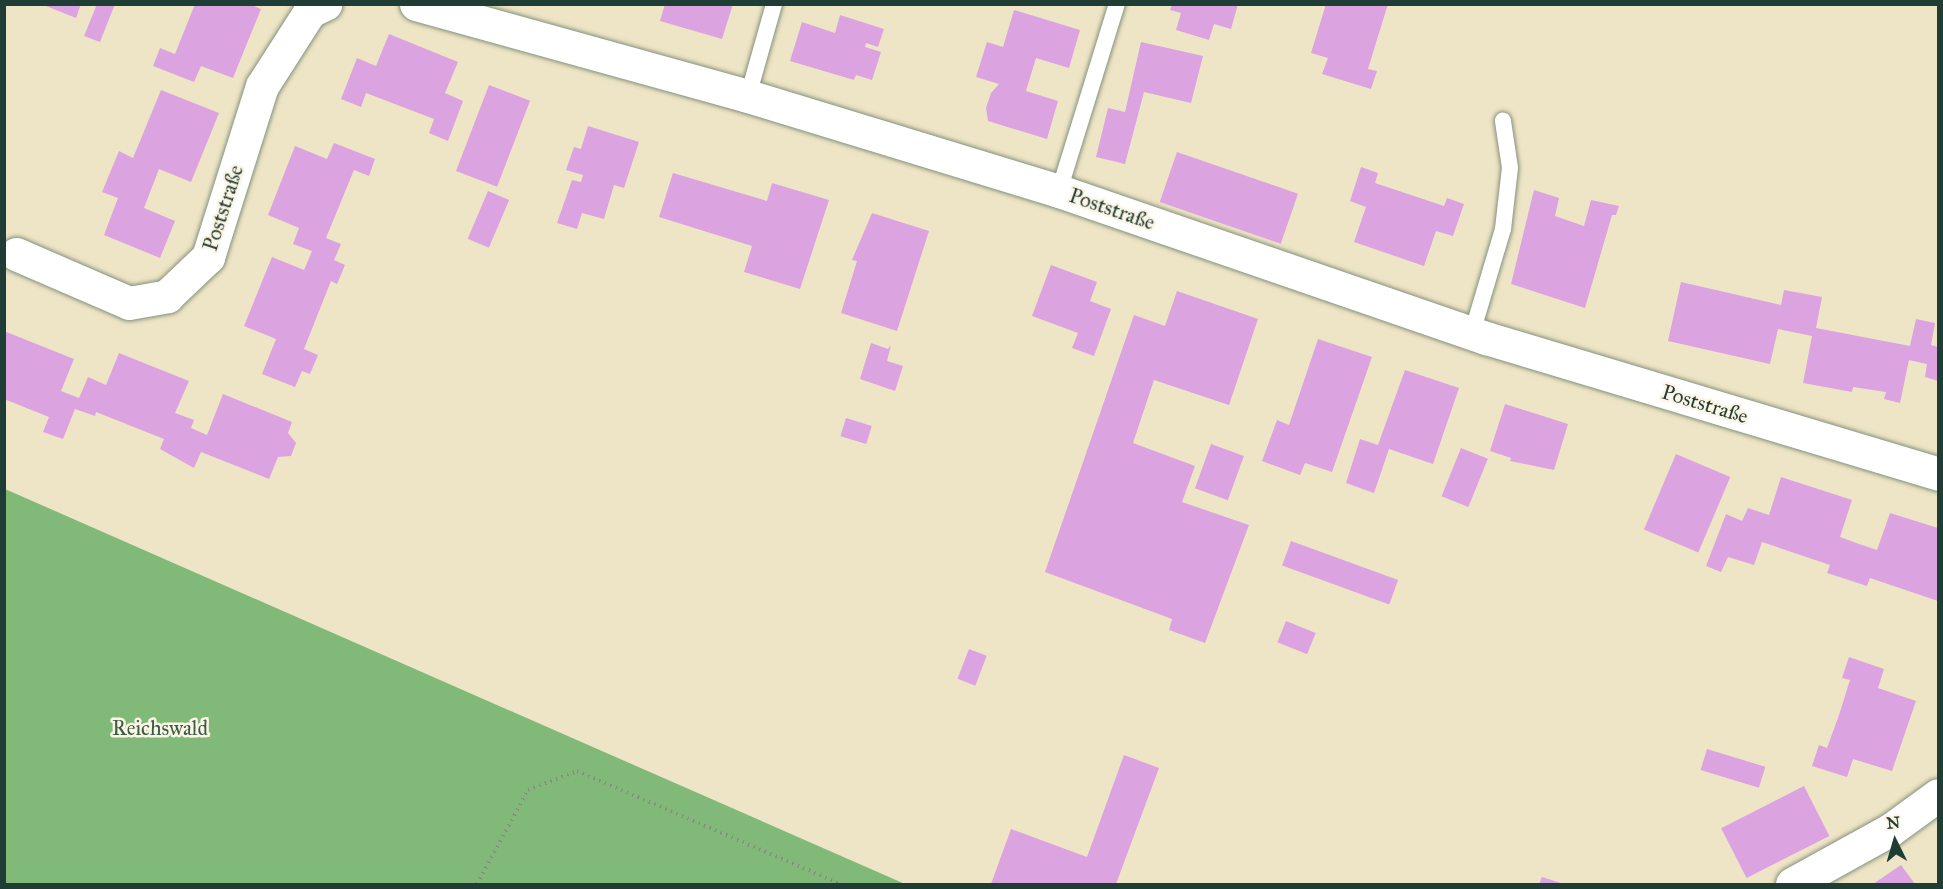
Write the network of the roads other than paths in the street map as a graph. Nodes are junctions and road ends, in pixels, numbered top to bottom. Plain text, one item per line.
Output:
1 (325, 4) edge
2 (416, 4) edge
3 (774, 4) edge
4 (1117, 4) edge
5 (748, 96) junction
6 (1503, 120) dead end
7 (1059, 191) junction
8 (16, 254) dead end
9 (1472, 333) junction
10 (1938, 474) edge
11 (1938, 795) edge
12 (1792, 885) edge

1 - 8 street, Poststraße
2 - 5 street, Poststraße
3 - 5 lane
4 - 7 lane
5 - 7 street, Poststraße
6 - 9 lane
7 - 9 street, Poststraße
9 - 10 street, Poststraße
11 - 12 street

